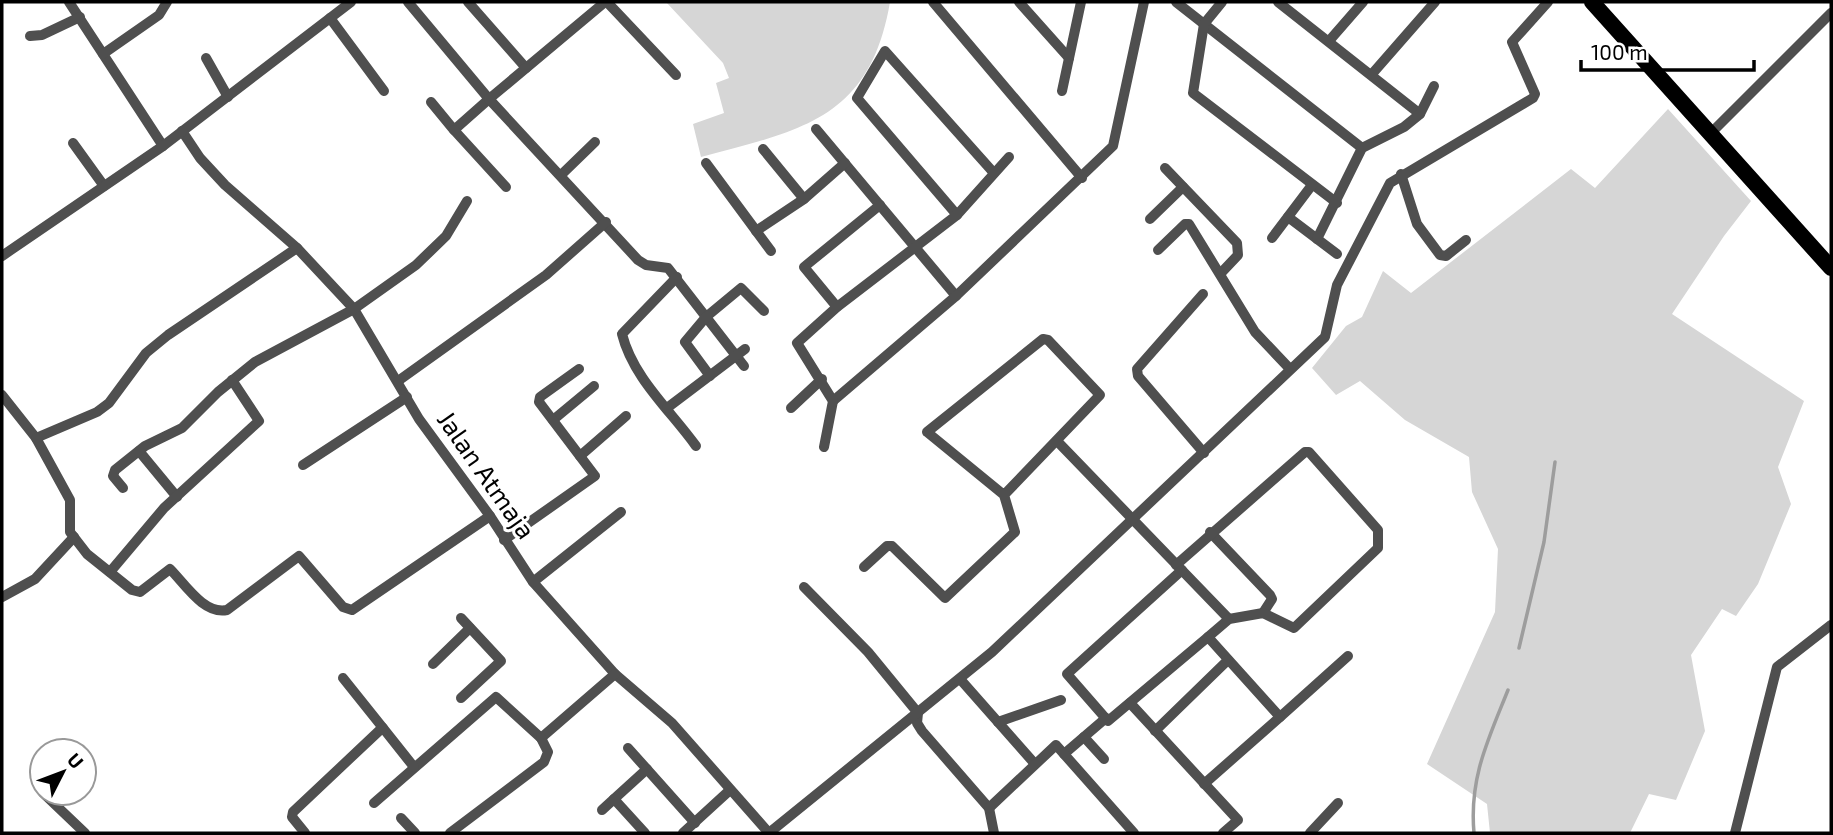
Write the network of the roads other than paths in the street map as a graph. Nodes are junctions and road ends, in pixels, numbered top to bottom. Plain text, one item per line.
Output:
1 (69, 2) edge
2 (167, 2) edge
3 (348, 2) edge
4 (408, 2) edge
5 (468, 2) edge
6 (606, 2) edge
7 (933, 2) edge
8 (1019, 2) edge
9 (1081, 2) edge
10 (1144, 2) edge
11 (1176, 2) edge
12 (1222, 2) edge
13 (1363, 2) edge
14 (1435, 2) edge
15 (1548, 2) edge
16 (1592, 2) edge
17 (1286, 4) edge
18 (1831, 13) edge
19 (80, 18) junction
20 (330, 18) junction
21 (1204, 24) junction
22 (30, 36) dead end
23 (1329, 41) junction
24 (103, 54) junction
25 (206, 58) dead end
26 (1069, 58) junction
27 (526, 68) junction
28 (1372, 74) junction
29 (676, 75) dead end
30 (1434, 86) dead end
31 (384, 91) dead end
32 (1062, 91) dead end
33 (228, 97) junction
34 (489, 99) junction
35 (432, 102) dead end
36 (1420, 114) junction
37 (816, 129) dead end
38 (454, 130) junction
39 (183, 131) junction
40 (1710, 134) junction
41 (595, 142) dead end
42 (73, 143) dead end
43 (163, 146) junction
44 (1362, 148) junction
45 (763, 149) dead end
46 (1009, 157) dead end
47 (706, 163) dead end
48 (845, 163) junction
49 (1165, 168) dead end
50 (993, 172) junction
51 (1401, 174) junction
52 (561, 175) junction
53 (1082, 178) junction
54 (1312, 185) junction
55 (103, 186) junction
56 (506, 187) dead end
57 (1183, 187) junction
58 (804, 198) junction
59 (467, 201) dead end
60 (1337, 203) junction
61 (880, 205) junction
62 (957, 215) junction
63 (1288, 217) junction
64 (1150, 219) dead end
65 (606, 222) junction
66 (756, 231) junction
67 (1272, 238) dead end
68 (1317, 239) junction
69 (1466, 240) dead end
70 (298, 248) junction
71 (916, 249) junction
72 (1158, 250) dead end
73 (771, 251) dead end
74 (1337, 254) dead end
75 (2, 256) edge
76 (1831, 268) edge
77 (1221, 273) junction
78 (677, 277) junction
79 (1203, 294) dead end
80 (957, 296) junction
81 (837, 307) junction
82 (354, 309) junction
83 (764, 311) dead end
84 (706, 317) junction
85 (740, 352) junction
86 (744, 366) dead end
87 (579, 369) dead end
88 (1290, 369) junction
89 (710, 376) junction
90 (822, 379) junction
91 (232, 380) junction
92 (398, 381) junction
93 (594, 386) dead end
94 (2, 395) edge
95 (407, 397) junction
96 (832, 401) junction
97 (667, 408) junction
98 (791, 408) dead end
99 (626, 416) dead end
100 (553, 420) junction
101 (36, 439) junction
102 (1057, 441) junction
103 (696, 446) dead end
104 (824, 447) dead end
105 (139, 451) junction
106 (1204, 453) junction
107 (580, 456) junction
108 (303, 465) dead end
109 (124, 488) dead end
110 (1004, 495) junction
111 (177, 497) junction
112 (621, 512) dead end
113 (490, 516) junction
114 (1134, 520) junction
115 (1210, 531) junction
116 (74, 537) junction
117 (504, 540) junction
118 (864, 568) dead end
119 (1179, 568) junction
120 (110, 572) junction
121 (533, 582) junction
122 (804, 587) dead end
123 (2, 597) edge
124 (1263, 613) junction
125 (461, 618) dead end
126 (1229, 620) junction
127 (1831, 625) edge
128 (470, 628) junction
129 (1208, 637) junction
130 (1348, 656) dead end
131 (1228, 660) junction
132 (433, 664) dead end
133 (615, 674) junction
134 (344, 678) dead end
135 (481, 679) junction
136 (960, 679) junction
137 (496, 697) junction
138 (461, 698) dead end
139 (1061, 700) dead end
140 (1130, 703) junction
141 (918, 713) junction
142 (1280, 718) junction
143 (1106, 719) junction
144 (998, 722) junction
145 (383, 728) junction
146 (1155, 731) junction
147 (1084, 737) junction
148 (541, 738) junction
149 (628, 748) dead end
150 (1064, 754) junction
151 (1104, 759) dead end
152 (1035, 764) junction
153 (414, 767) junction
154 (647, 769) junction
155 (1204, 784) junction
156 (730, 790) junction
157 (614, 799) junction
158 (374, 803) dead end
159 (1338, 803) dead end
160 (57, 807) edge
161 (989, 808) junction
162 (602, 810) dead end
163 (401, 818) dead end
164 (695, 823) junction
165 (85, 833) edge
166 (305, 833) edge
167 (415, 833) edge
168 (450, 833) edge
169 (645, 833) edge
170 (683, 833) edge
171 (769, 833) edge
172 (994, 833) edge
173 (1133, 833) edge
174 (1223, 833) edge
175 (1310, 833) edge
176 (1735, 833) edge

1 - 19 street
2 - 24 street
3 - 20 street
4 - 34 street
5 - 27 street
6 - 27 street
6 - 29 street
7 - 53 street
8 - 26 street
9 - 26 street
10 - 53 street
11 - 21 street
12 - 21 street
13 - 23 street
14 - 28 street
15 - 51 street
16 - 40 main road
17 - 23 street
18 - 40 street
19 - 22 street
19 - 24 street
20 - 31 street
20 - 33 street
21 - 44 street
21 - 54 street
23 - 28 street
24 - 43 street
25 - 33 street
26 - 32 street
27 - 34 street
28 - 36 street
30 - 36 street
33 - 39 street
34 - 38 street
34 - 52 street
35 - 38 street
36 - 44 street
37 - 48 street
38 - 56 street
39 - 43 street
39 - 70 street, Jalan Atmaja
40 - 76 main road
41 - 52 street
42 - 55 street
43 - 55 street
44 - 60 street
45 - 58 street
46 - 50 street
47 - 66 street
48 - 58 street
48 - 61 street
49 - 57 street
50 - 62 street
50 - 62 street
51 - 69 street
51 - 88 street
52 - 65 street
53 - 80 street
54 - 60 street
54 - 63 street
55 - 75 street
57 - 64 street
57 - 77 street
58 - 66 street
59 - 82 street
60 - 68 street
61 - 71 street
61 - 81 street
62 - 71 street
63 - 67 street
63 - 68 street
65 - 78 street
65 - 92 street
66 - 73 street
68 - 74 street
70 - 82 street, Jalan Atmaja
70 - 101 street
71 - 80 street
71 - 81 street
72 - 77 street
77 - 88 street
78 - 84 street
78 - 97 street
79 - 106 street
80 - 96 street
81 - 90 street
82 - 91 street
82 - 92 street, Jalan Atmaja
83 - 84 street
84 - 85 street
84 - 89 street
85 - 86 street
85 - 89 street
87 - 100 street
88 - 106 street
89 - 97 street
90 - 96 street
90 - 98 street
91 - 105 street
91 - 111 street
92 - 95 street, Jalan Atmaja
93 - 100 street
94 - 101 street
95 - 108 street
95 - 113 street, Jalan Atmaja
96 - 104 street
97 - 103 street
99 - 107 street
100 - 107 street
101 - 116 street
102 - 110 street
102 - 110 street
102 - 114 street
105 - 109 street
105 - 111 street
106 - 114 street
107 - 117 street
110 - 118 street
111 - 120 street
112 - 121 street
113 - 117 street, Jalan Atmaja
113 - 120 street
114 - 119 street
114 - 136 street
115 - 119 street
115 - 124 street
115 - 124 street
116 - 120 street
116 - 123 street
117 - 121 street, Jalan Atmaja
119 - 126 street
119 - 143 street
121 - 133 street, Jalan Atmaja
122 - 141 street
124 - 126 street
125 - 128 street
126 - 129 street
127 - 176 street
128 - 132 street
128 - 135 street
129 - 131 street
129 - 140 street
130 - 142 street
131 - 142 street
131 - 146 street
133 - 148 street
133 - 156 street, Jalan Atmaja
134 - 145 street
135 - 137 street
135 - 138 street
136 - 141 street
136 - 144 street
137 - 148 street
137 - 153 street
139 - 144 street
140 - 143 street
140 - 146 street
141 - 161 street
141 - 171 street
142 - 155 street
143 - 147 street
144 - 152 street
145 - 153 street
145 - 166 street
146 - 155 street
147 - 150 street
147 - 151 street
148 - 168 street
149 - 154 street
150 - 152 street
150 - 173 street
152 - 161 street
153 - 158 street
154 - 157 street
154 - 164 street
155 - 174 street
156 - 164 street
156 - 171 street, Jalan Atmaja
157 - 162 street
157 - 169 street
159 - 175 street
160 - 165 street
161 - 172 street
163 - 167 street
164 - 170 street

